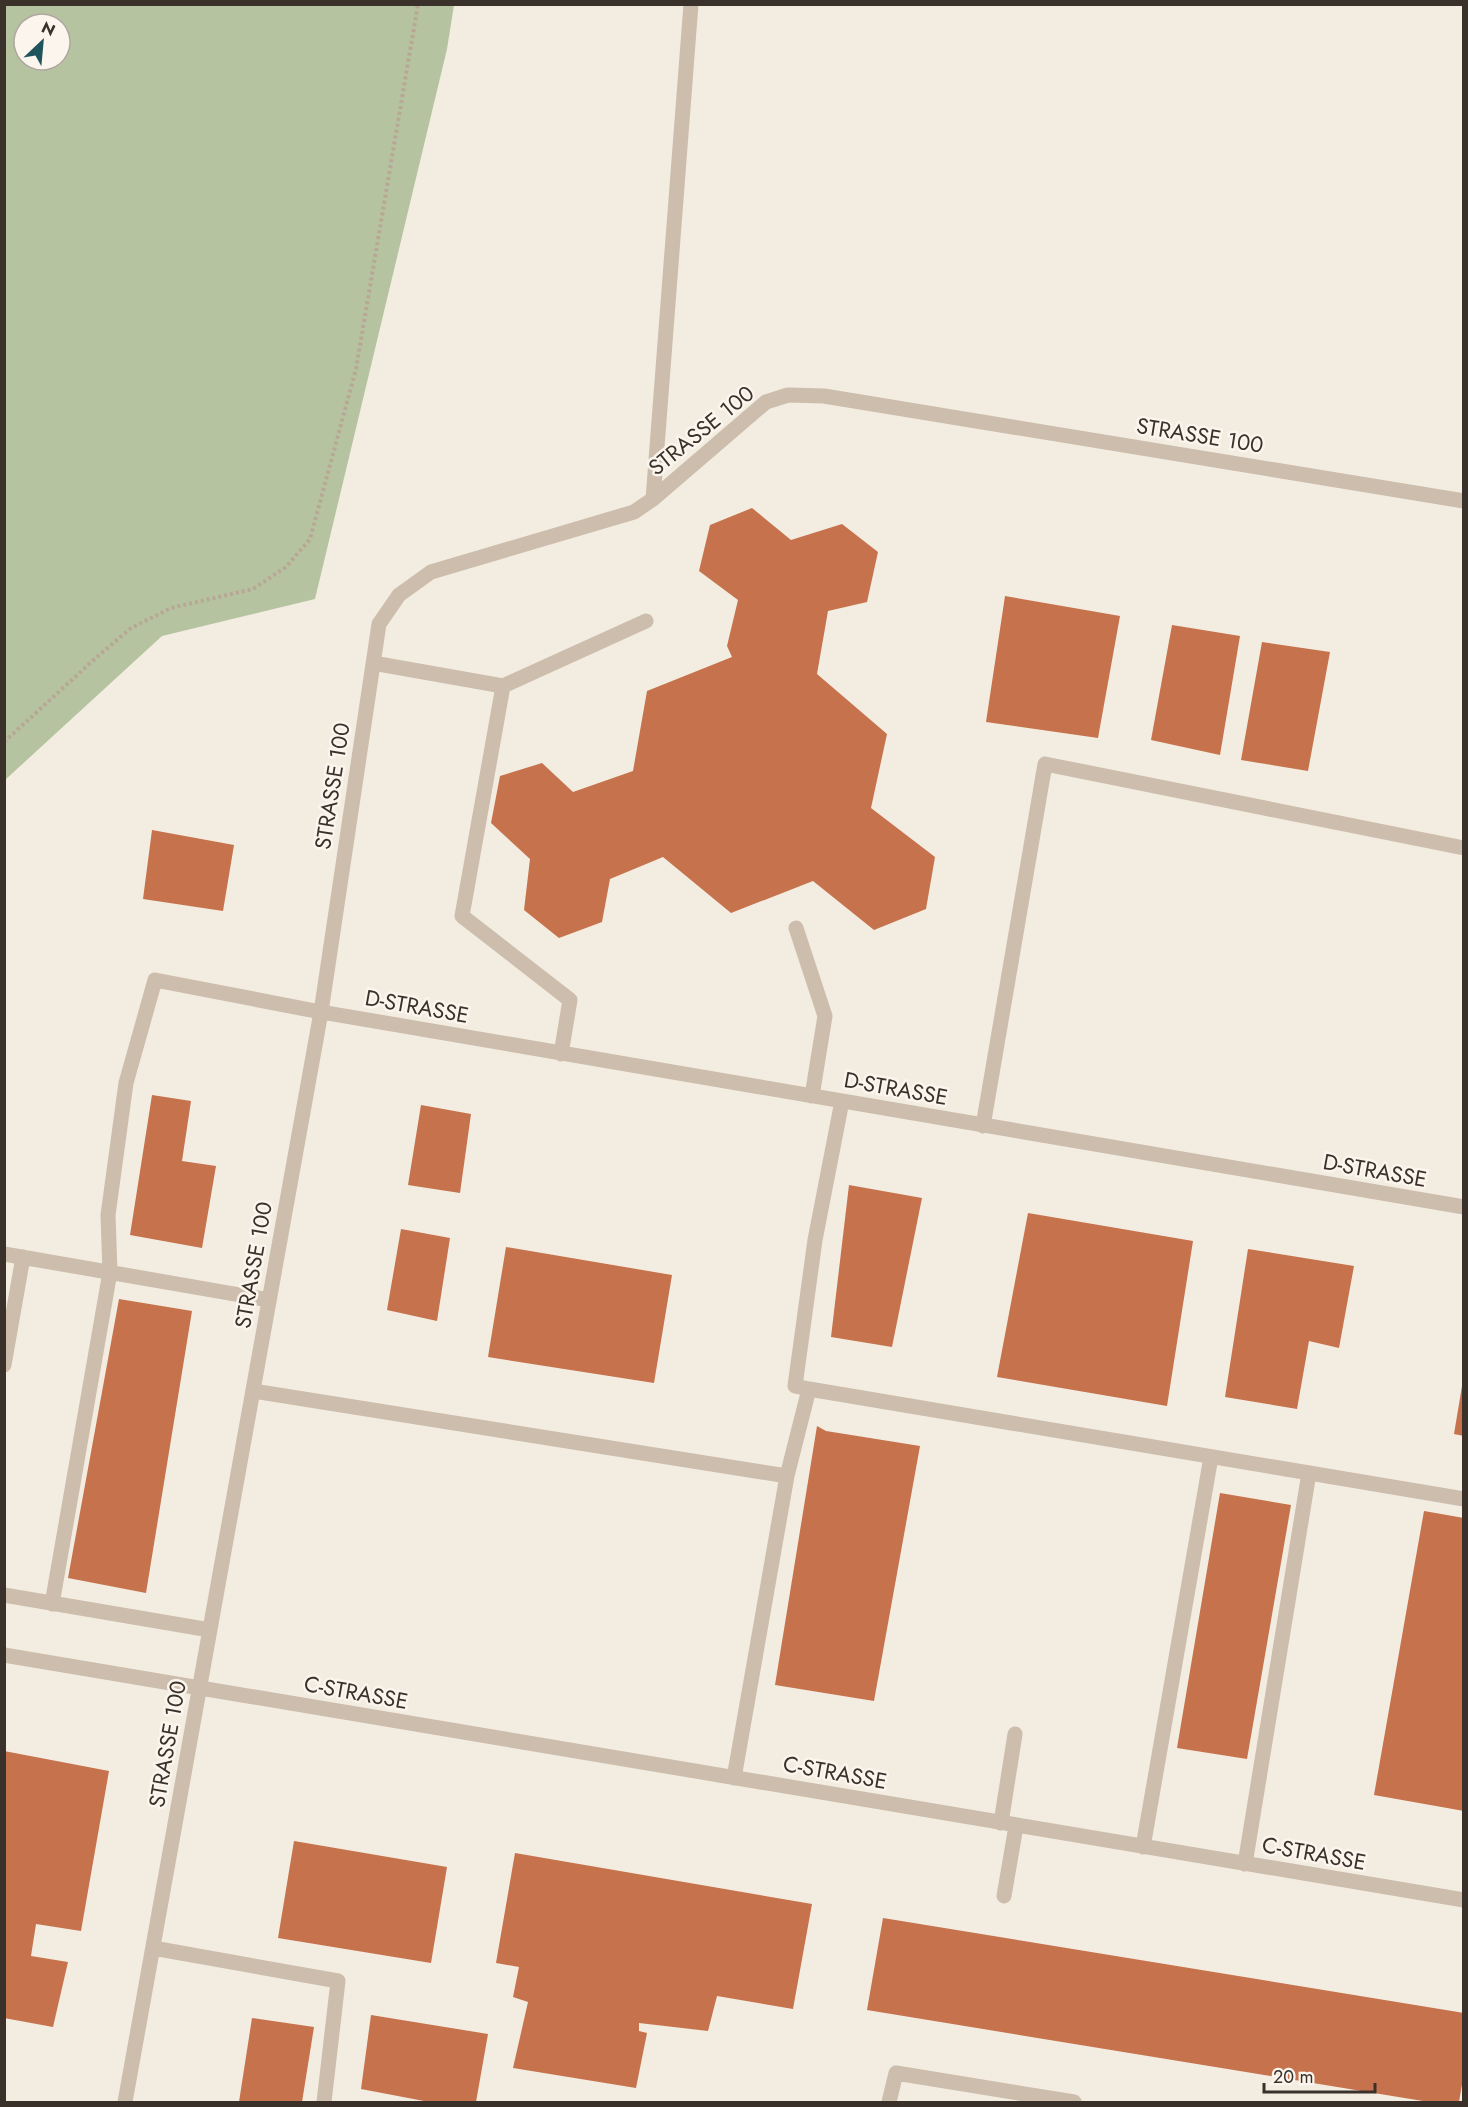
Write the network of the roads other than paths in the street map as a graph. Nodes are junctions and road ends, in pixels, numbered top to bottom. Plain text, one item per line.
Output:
1 (691, 4) edge
2 (653, 499) junction
3 (1464, 501) edge
4 (646, 621) dead end
5 (374, 663) junction
6 (503, 686) junction
7 (1464, 848) edge
8 (796, 928) dead end
9 (321, 1012) junction
10 (561, 1054) junction
11 (812, 1096) junction
12 (842, 1101) junction
13 (983, 1126) junction
14 (1464, 1207) edge
15 (4, 1254) edge
16 (23, 1257) junction
17 (110, 1272) junction
18 (269, 1300) junction
19 (4, 1365) edge
20 (809, 1389) junction
21 (253, 1391) junction
22 (1211, 1456) junction
23 (1309, 1473) junction
24 (787, 1476) junction
25 (1464, 1499) edge
26 (4, 1595) edge
27 (52, 1604) junction
28 (210, 1630) junction
29 (4, 1655) edge
30 (199, 1689) junction
31 (1015, 1734) dead end
32 (734, 1778) junction
33 (1001, 1823) junction
34 (1016, 1826) junction
35 (1143, 1847) junction
36 (1245, 1864) junction
37 (1004, 1896) dead end
38 (1464, 1900) edge
39 (153, 1948) junction
40 (125, 2103) edge
41 (324, 2103) edge
42 (889, 2103) edge
43 (1074, 2103) edge

1 - 2 lane
2 - 3 lane, STRASSE 100
2 - 5 lane, STRASSE 100
4 - 6 lane
5 - 6 lane
5 - 9 lane, STRASSE 100
6 - 10 lane
7 - 13 lane
8 - 11 lane
9 - 10 lane, D-STRASSE
9 - 17 lane, D-STRASSE
9 - 18 lane, STRASSE 100
10 - 11 lane, D-STRASSE
11 - 12 lane, D-STRASSE
12 - 13 lane, D-STRASSE
12 - 20 lane
13 - 14 lane, D-STRASSE
15 - 16 lane
16 - 17 lane
16 - 19 lane
17 - 18 lane
17 - 27 lane
18 - 21 lane, STRASSE 100
20 - 22 lane
20 - 24 lane
21 - 24 lane
21 - 28 lane, STRASSE 100
22 - 23 lane
22 - 35 lane
23 - 25 lane
23 - 36 lane
24 - 32 lane
26 - 27 lane
27 - 28 lane
28 - 30 lane, STRASSE 100
29 - 30 lane, C-STRASSE
30 - 32 lane, C-STRASSE
30 - 39 lane, STRASSE 100
31 - 33 lane
32 - 33 lane, C-STRASSE
33 - 34 lane, C-STRASSE
34 - 35 lane, C-STRASSE
34 - 37 lane
35 - 36 lane, C-STRASSE
36 - 38 lane, C-STRASSE
39 - 40 lane, STRASSE 100
39 - 41 lane
42 - 43 lane

